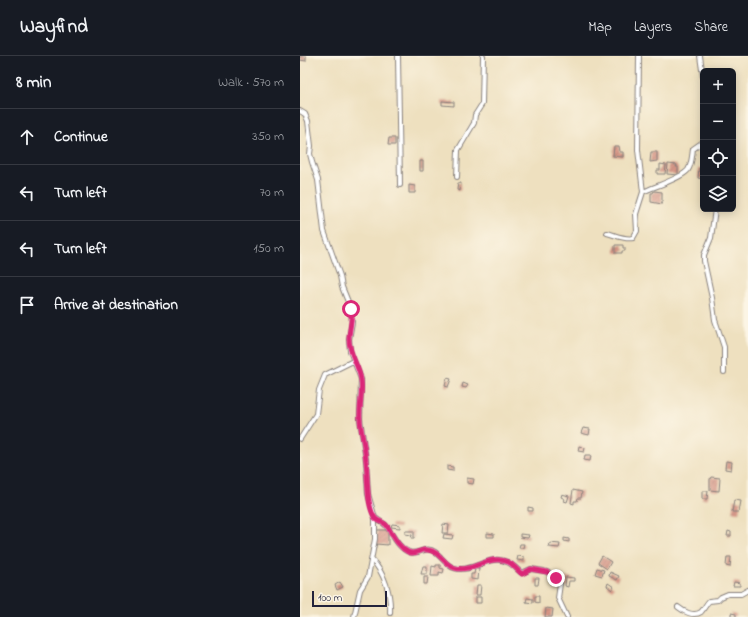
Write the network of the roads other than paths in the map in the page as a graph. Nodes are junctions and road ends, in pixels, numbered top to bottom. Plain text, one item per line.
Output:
1 (398, 56) edge
2 (483, 56) edge
3 (639, 56) edge
4 (700, 56) edge
5 (702, 68) edge
6 (300, 111) edge
7 (700, 144) edge
8 (457, 177) dead end
9 (400, 185) dead end
10 (643, 192) junction
11 (714, 212) edge
12 (607, 233) dead end
13 (353, 361) junction
14 (724, 372) dead end
15 (300, 439) edge
16 (375, 518) junction
17 (372, 560) junction
18 (748, 590) edge
19 (678, 607) dead end
20 (390, 613) dead end
21 (354, 617) edge
22 (567, 617) edge

1 - 9 street
2 - 8 street
3 - 10 street
4 - 5 street
6 - 13 street
7 - 10 street
10 - 12 street
11 - 14 street
13 - 15 street
13 - 16 street
16 - 17 street
16 - 22 street
17 - 20 street
17 - 21 street
18 - 19 street

